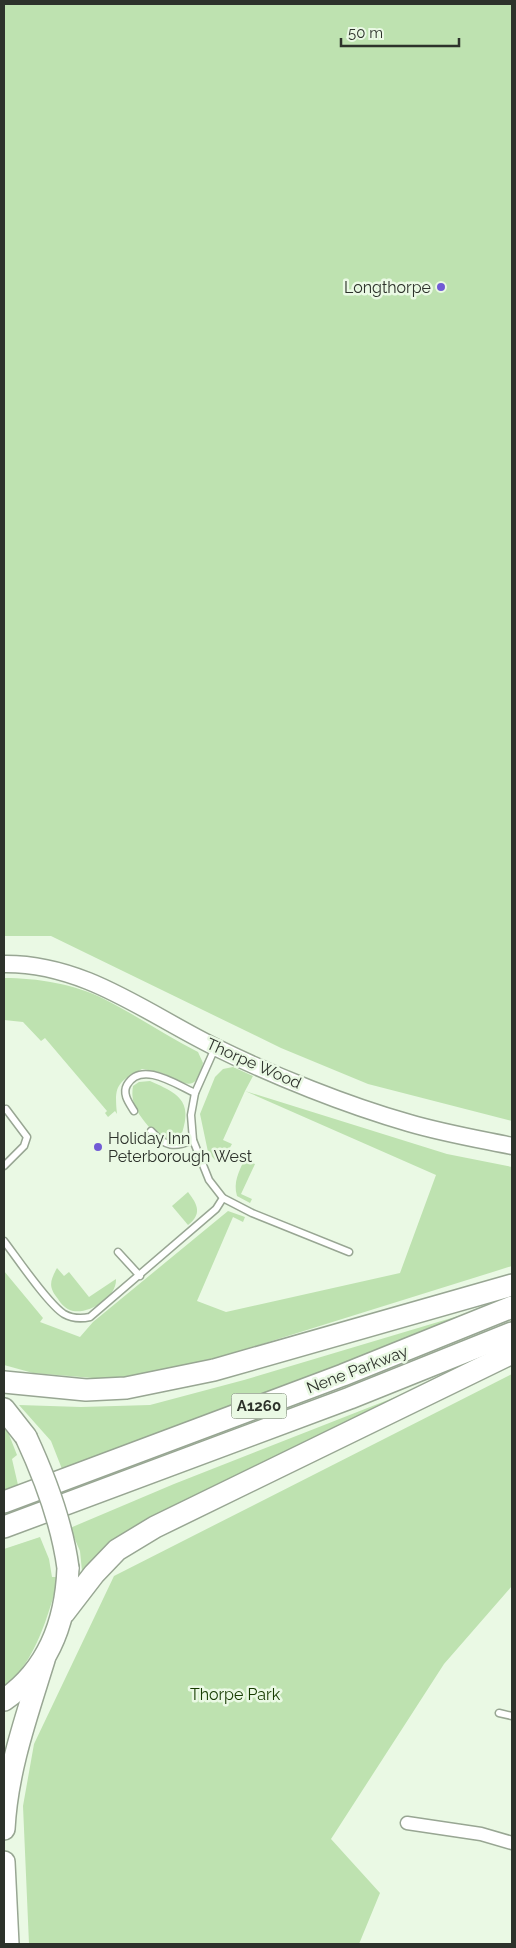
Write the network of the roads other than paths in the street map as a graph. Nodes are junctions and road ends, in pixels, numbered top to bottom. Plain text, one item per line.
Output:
1 (4, 964) edge
2 (215, 1047) junction
3 (195, 1093) junction
4 (6, 1109) dead end
5 (134, 1110) dead end
6 (151, 1131) dead end
7 (193, 1140) junction
8 (512, 1146) edge
9 (4, 1166) edge
10 (223, 1198) junction
11 (4, 1241) edge
12 (118, 1252) dead end
13 (349, 1252) dead end
14 (140, 1276) junction
15 (512, 1285) edge
16 (512, 1307) edge
17 (512, 1333) edge
18 (512, 1353) edge
19 (4, 1382) edge
20 (4, 1409) edge
21 (4, 1502) edge
22 (4, 1527) edge
23 (64, 1613) junction
24 (44, 1660) junction
25 (4, 1700) edge
26 (499, 1713) dead end
27 (512, 1716) edge
28 (407, 1823) dead end
29 (4, 1829) edge
30 (512, 1843) edge
31 (4, 1862) edge
32 (8, 1944) edge

1 - 2 street, Thorpe Wood
2 - 3 lane
2 - 8 street, Thorpe Wood
3 - 5 lane
3 - 7 lane
4 - 9 lane
6 - 7 lane
7 - 10 lane
10 - 13 lane
10 - 14 lane
11 - 14 lane
12 - 14 lane
15 - 19 main road
16 - 21 main road, Nene Parkway / A1260
17 - 22 main road, Nene Parkway / A1260
18 - 23 main road
20 - 23 main road, bridge
23 - 24 main road
24 - 25 main road
24 - 29 main road
26 - 27 lane
28 - 30 street
31 - 32 main road

